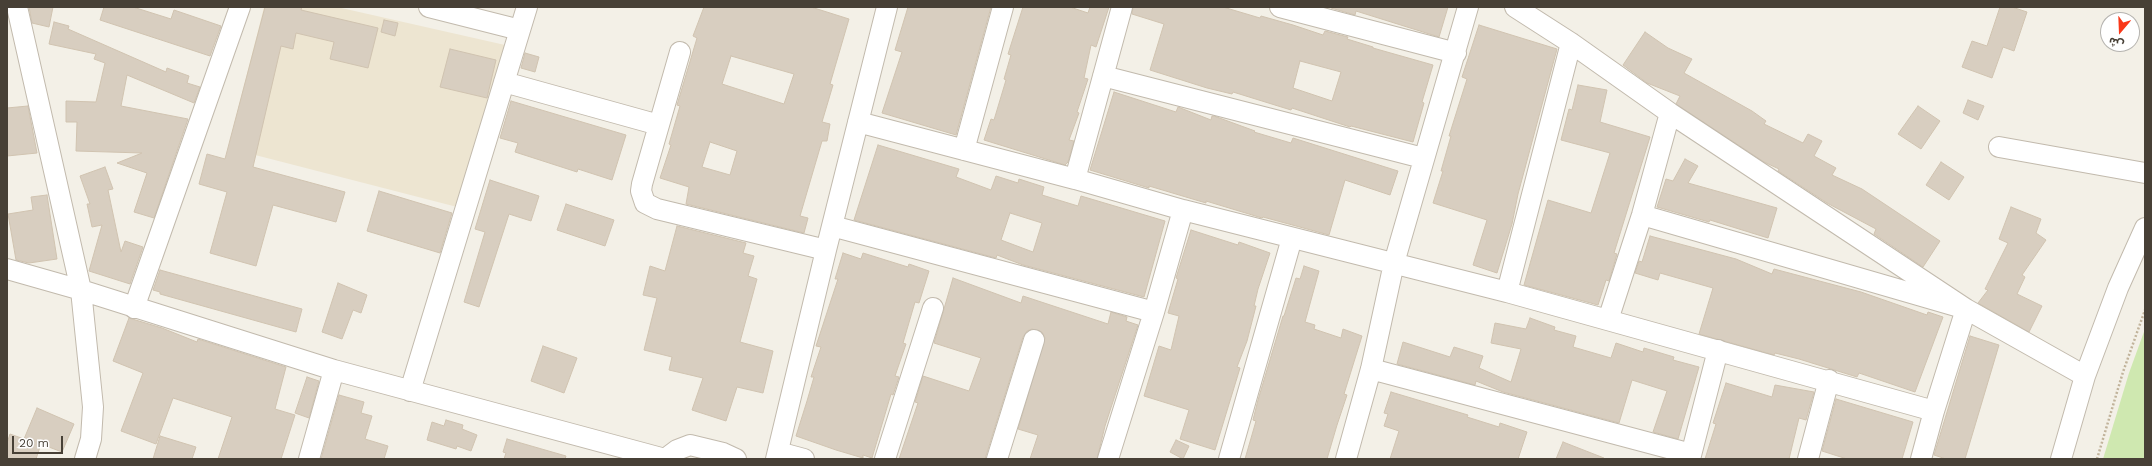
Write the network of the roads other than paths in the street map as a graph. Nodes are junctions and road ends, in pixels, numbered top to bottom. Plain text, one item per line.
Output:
1 (18, 7) edge
2 (240, 7) edge
3 (429, 7) edge
4 (527, 7) edge
5 (886, 7) edge
6 (1003, 7) edge
7 (1122, 7) edge
8 (1280, 7) edge
9 (1468, 7) edge
10 (1515, 7) edge
11 (520, 30) junction
12 (1571, 44) junction
13 (680, 52) dead end
14 (1456, 53) junction
15 (1103, 76) junction
16 (504, 82) junction
17 (1670, 113) junction
18 (858, 122) junction
19 (659, 125) junction
20 (1999, 147) dead end
21 (964, 150) junction
22 (1423, 158) junction
23 (2145, 174) edge
24 (1075, 178) junction
25 (1183, 210) junction
26 (1642, 215) junction
27 (832, 226) junction
28 (2145, 228) edge
29 (1292, 238) junction
30 (826, 250) junction
31 (1394, 263) junction
32 (7, 269) edge
33 (81, 290) junction
34 (1507, 292) junction
35 (134, 308) junction
36 (933, 308) dead end
37 (1966, 309) junction
38 (1154, 312) junction
39 (1608, 320) junction
40 (1034, 340) dead end
41 (1718, 350) junction
42 (1372, 369) junction
43 (334, 370) junction
44 (2085, 376) junction
45 (1828, 380) junction
46 (410, 391) junction
47 (1934, 411) junction
48 (623, 454) edge
49 (777, 455) edge
50 (1691, 457) edge
51 (85, 459) edge
52 (309, 459) edge
53 (665, 459) edge
54 (736, 459) edge
55 (804, 459) edge
56 (885, 459) edge
57 (997, 459) edge
58 (1108, 459) edge
59 (1229, 459) edge
60 (1346, 459) edge
61 (1808, 459) edge
62 (1921, 459) edge
63 (2062, 459) edge

1 - 33 street
2 - 35 street
3 - 11 street
4 - 11 street
5 - 18 street
6 - 21 street
7 - 15 street
8 - 14 street
9 - 14 street
10 - 12 street
11 - 16 street
12 - 17 street
12 - 34 street
13 - 19 street
14 - 22 street
15 - 22 street
15 - 24 street
16 - 19 street
16 - 46 street
17 - 26 street
17 - 37 street
18 - 21 street
18 - 27 street
19 - 30 street
20 - 23 street
21 - 24 street
22 - 31 street
24 - 25 street
25 - 29 street
25 - 38 street
26 - 37 street
26 - 39 street
27 - 30 street
27 - 38 street
28 - 44 street
29 - 31 street
29 - 59 street
30 - 49 street
31 - 34 street
31 - 42 street
32 - 33 street
33 - 35 street
33 - 51 street
34 - 39 street
35 - 43 street
36 - 56 street
37 - 44 street
37 - 47 street
38 - 58 street
39 - 41 street
40 - 57 street
41 - 45 street
41 - 50 street
42 - 50 street
42 - 60 street
43 - 46 street
43 - 52 street
44 - 63 street
45 - 47 street
45 - 61 street
46 - 48 street
47 - 62 street
48 - 53 street
49 - 55 street
53 - 54 street

